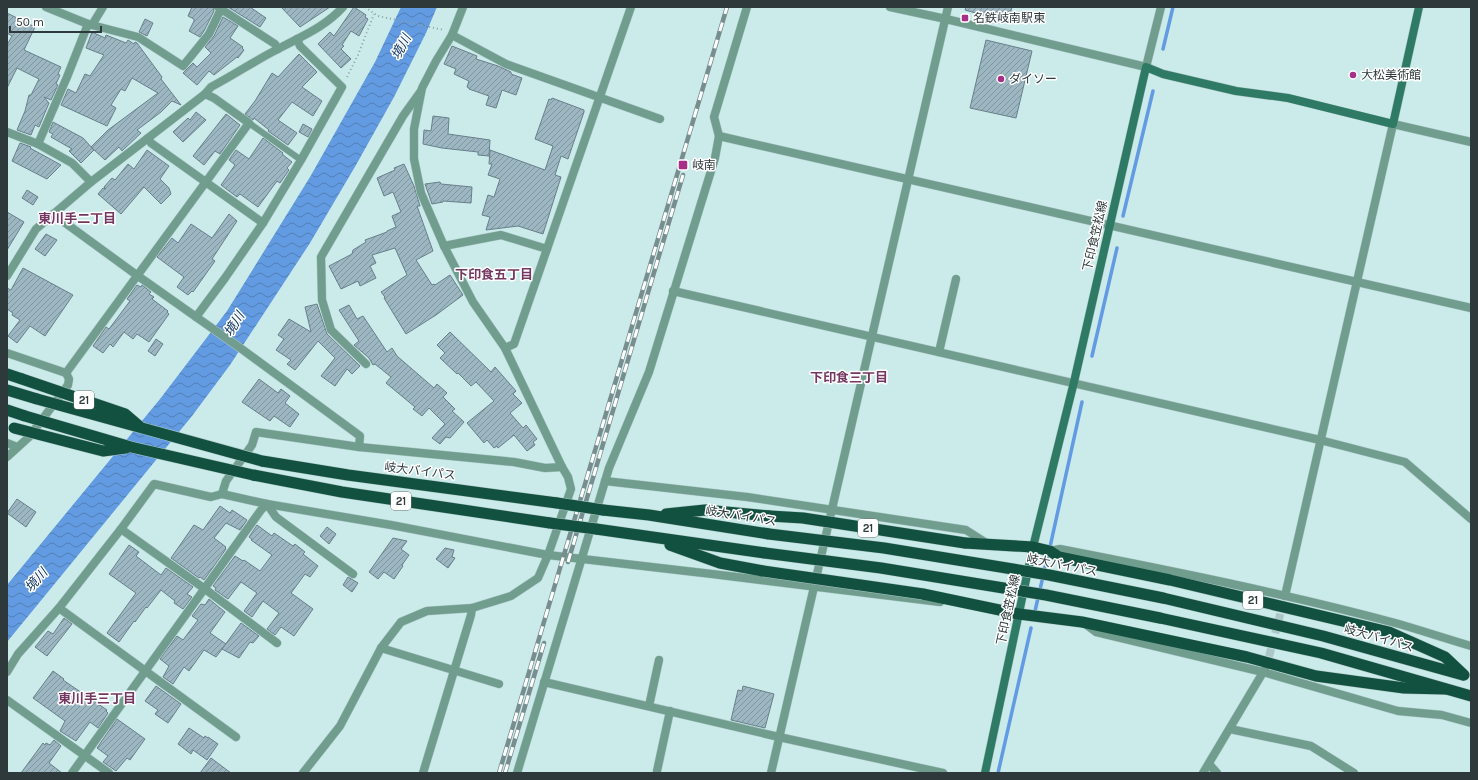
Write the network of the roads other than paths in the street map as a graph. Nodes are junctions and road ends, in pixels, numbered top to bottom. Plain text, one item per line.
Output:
1 (46, 7) edge
2 (103, 7) edge
3 (343, 7) edge
4 (463, 7) edge
5 (747, 7) edge
6 (890, 7) edge
7 (948, 7) edge
8 (1161, 7) edge
9 (1419, 7) edge
10 (220, 8) edge
11 (628, 8) edge
12 (946, 19) junction
13 (90, 24) junction
14 (452, 35) junction
15 (297, 39) junction
16 (278, 49) junction
17 (1146, 67) junction
18 (422, 88) junction
19 (204, 94) junction
20 (599, 98) junction
21 (660, 119) dead end
22 (249, 123) junction
23 (1392, 124) junction
24 (7, 132) edge
25 (719, 136) junction
26 (148, 138) junction
27 (1471, 142) edge
28 (38, 144) junction
29 (302, 160) junction
30 (908, 179) junction
31 (91, 182) junction
32 (206, 183) junction
33 (53, 214) junction
34 (263, 223) junction
35 (1110, 225) junction
36 (444, 246) junction
37 (547, 249) junction
38 (7, 276) edge
39 (138, 276) junction
40 (956, 279) dead end
41 (1356, 282) junction
42 (674, 291) junction
43 (1471, 308) edge
44 (196, 317) junction
45 (871, 336) junction
46 (506, 348) junction
47 (940, 352) junction
48 (7, 353) edge
49 (366, 364) dead end
50 (66, 373) junction
51 (7, 374) edge
52 (1074, 382) junction
53 (7, 390) edge
54 (7, 410) edge
55 (11, 427) edge
56 (142, 429) junction
57 (1320, 440) junction
58 (7, 443) edge
59 (17, 447) junction
60 (359, 447) junction
61 (131, 448) junction
62 (7, 457) edge
63 (562, 467) junction
64 (605, 481) junction
65 (222, 494) junction
66 (268, 504) junction
67 (832, 509) junction
68 (649, 515) junction
69 (1471, 519) edge
70 (121, 529) junction
71 (648, 537) junction
72 (988, 544) junction
73 (1033, 548) junction
74 (1050, 551) junction
75 (548, 555) junction
76 (581, 559) junction
77 (353, 574) dead end
78 (814, 587) junction
79 (205, 589) junction
80 (1285, 596) junction
81 (960, 601) junction
82 (59, 608) junction
83 (472, 608) junction
84 (1019, 614) junction
85 (1082, 622) junction
86 (278, 643) dead end
87 (1471, 646) edge
88 (381, 648) junction
89 (659, 660) dead end
90 (1264, 670) junction
91 (145, 671) junction
92 (454, 671) junction
93 (7, 672) edge
94 (1468, 676) edge
95 (544, 682) junction
96 (499, 684) dead end
97 (1445, 689) junction
98 (1471, 696) edge
99 (7, 700) edge
100 (650, 706) junction
101 (670, 711) junction
102 (1471, 723) edge
103 (1230, 729) junction
104 (236, 737) dead end
105 (779, 737) junction
106 (85, 755) junction
107 (1209, 764) junction
108 (657, 771) dead end
109 (72, 773) edge
110 (109, 773) edge
111 (303, 773) edge
112 (423, 773) edge
113 (517, 773) edge
114 (771, 773) edge
115 (943, 773) edge
116 (984, 773) edge
117 (1203, 773) edge
118 (1217, 773) edge
119 (1354, 773) edge

1 - 13 street
2 - 13 street
3 - 15 street
4 - 14 street
5 - 25 street
6 - 12 street
7 - 12 street
8 - 17 street
9 - 23 main road
10 - 13 street
10 - 16 street
11 - 20 street
12 - 17 street
12 - 30 street
13 - 28 street
14 - 18 street
14 - 20 street
15 - 16 street
15 - 29 street
16 - 19 street
17 - 23 main road
17 - 35 main road, 下印食笠松線
18 - 36 street
18 - 49 street
19 - 22 street
19 - 26 street
20 - 21 street
20 - 37 street
22 - 29 lane
22 - 32 street
23 - 27 street
23 - 41 street
24 - 28 street
25 - 30 street
25 - 42 street
26 - 31 street
26 - 32 street
28 - 31 street
29 - 34 street
30 - 35 street
30 - 45 street
31 - 33 street
32 - 34 street
32 - 39 street
33 - 38 street
33 - 39 street
34 - 44 street
35 - 41 street
35 - 52 main road, 下印食笠松線
36 - 37 street
36 - 46 street
37 - 46 street
39 - 44 street
39 - 50 street
40 - 47 street
41 - 43 street
41 - 57 street
42 - 45 street
42 - 64 street
44 - 60 street
45 - 47 street
45 - 67 street
46 - 63 street
47 - 52 street
48 - 50 street
50 - 59 street
51 - 56 highway, 21, bridge
52 - 57 street
52 - 73 main road, 下印食笠松線
53 - 56 highway, 岐大バイパス / 21, bridge
54 - 61 highway, 21, bridge
55 - 61 highway, 21, bridge
56 - 68 highway, 岐大バイパス / 21, bridge
57 - 69 street
57 - 80 street
58 - 59 street
59 - 62 street
60 - 63 street
60 - 65 street
61 - 71 highway, 21, bridge
63 - 75 street
64 - 67 street
64 - 76 street
65 - 66 street
65 - 70 street
66 - 75 street
66 - 77 street
66 - 79 street
67 - 72 street
67 - 78 street
68 - 72 highway, 21, bridge
68 - 94 highway, 岐大バイパス / 21, bridge
70 - 79 street
70 - 82 street
71 - 81 highway, 21, bridge
71 - 97 highway, 21, bridge
72 - 73 highway, 21
73 - 74 highway, 21
73 - 84 main road, 下印食笠松線
74 - 80 street
74 - 94 highway, 21
75 - 76 street
75 - 83 street
76 - 78 street
76 - 95 street
78 - 81 street
78 - 105 street
79 - 86 street
79 - 91 street
80 - 87 street
81 - 84 highway, 21
82 - 91 street
82 - 93 street
83 - 88 street
83 - 92 street
84 - 85 highway, 21
84 - 116 main road, 下印食笠松線
85 - 90 street
85 - 97 highway, 21
88 - 92 street
88 - 111 street
89 - 100 street
90 - 102 street
90 - 103 street
91 - 104 street
91 - 106 street
92 - 96 street
92 - 112 street
95 - 100 street
95 - 113 street
97 - 98 highway, 21
99 - 106 street
100 - 101 street
101 - 105 street
101 - 108 street
103 - 107 street
103 - 119 street
105 - 114 street
105 - 115 street
106 - 109 street
106 - 110 street
107 - 117 street
107 - 118 street

